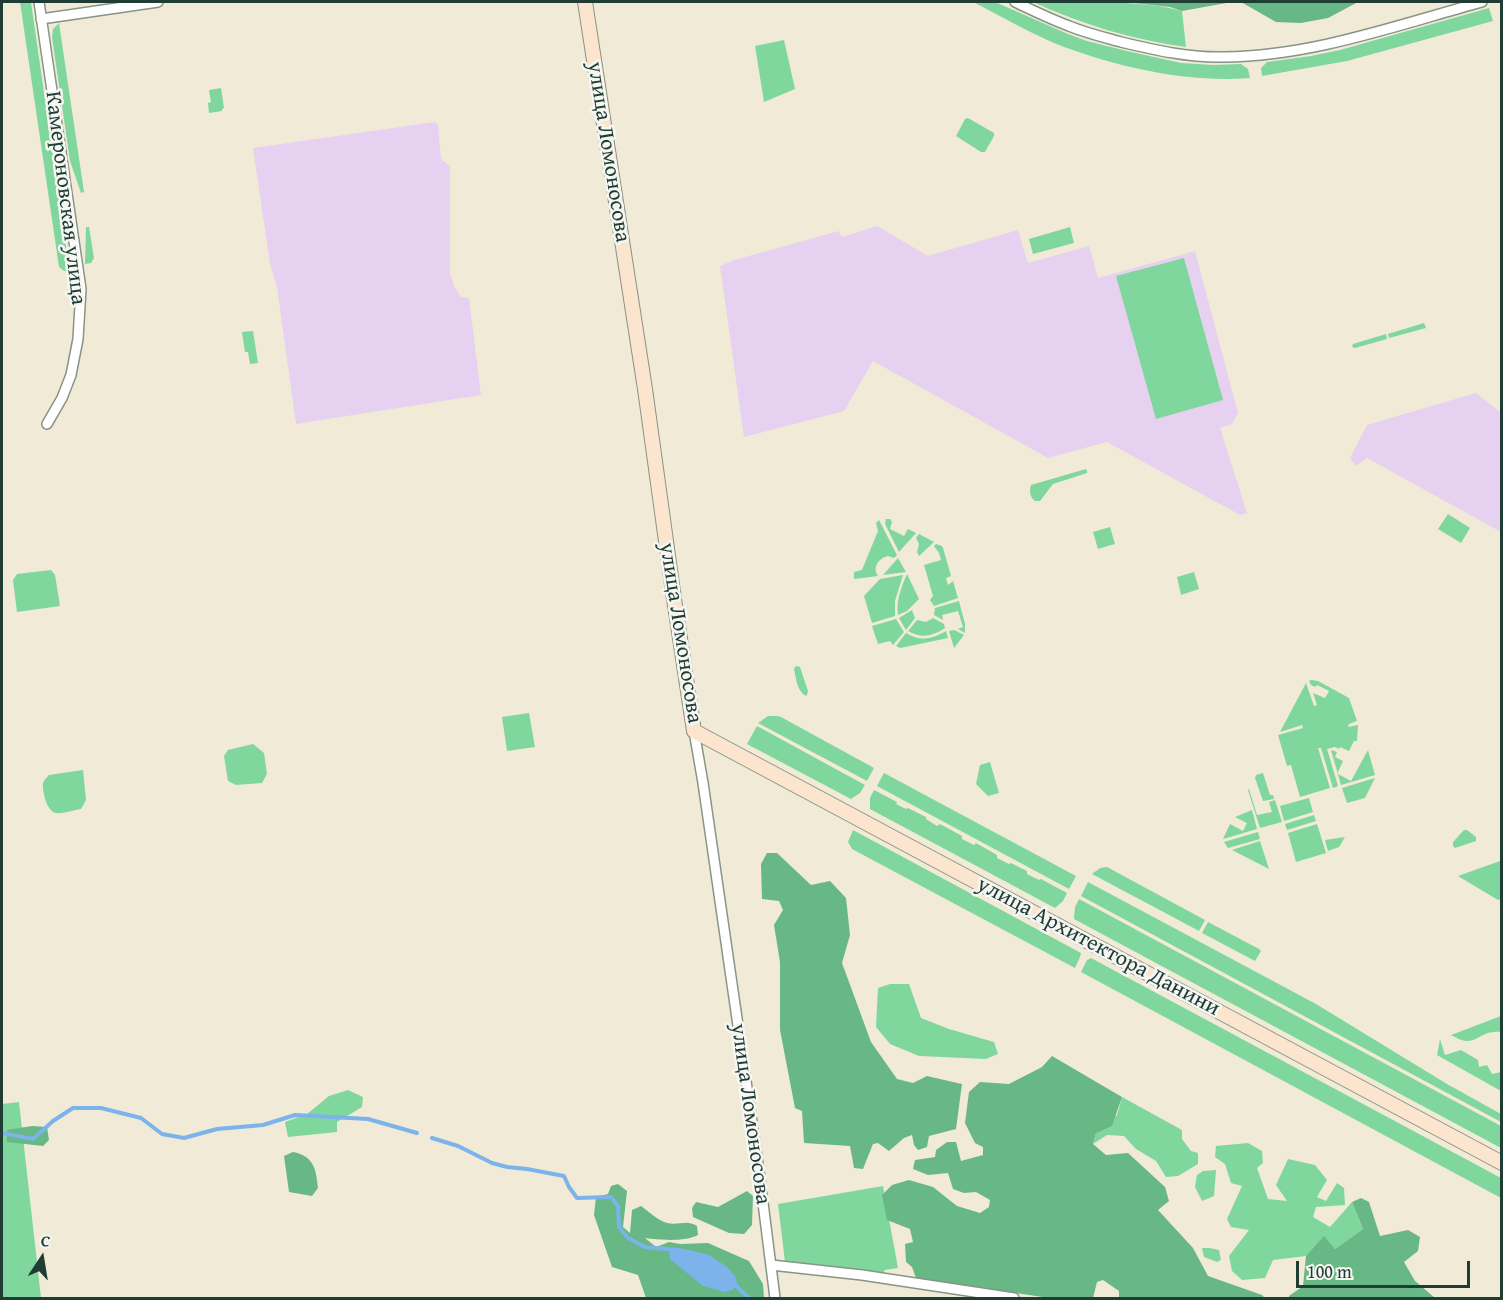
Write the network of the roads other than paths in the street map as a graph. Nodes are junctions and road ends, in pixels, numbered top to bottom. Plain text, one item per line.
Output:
1 (39, 2) edge
2 (158, 2) edge
3 (585, 2) edge
4 (1015, 2) edge
5 (1482, 2) edge
6 (41, 19) junction
7 (47, 424) dead end
8 (694, 731) junction
9 (1502, 1163) edge
10 (771, 1265) junction
11 (775, 1299) edge
12 (1014, 1299) edge

1 - 6 street, Камероновская улица
2 - 6 street
3 - 8 street, улица Ломоносова
4 - 5 street
6 - 7 street, Камероновская улица
8 - 9 street, улица Архитектора Данини
8 - 10 street, улица Ломоносова
10 - 11 street, улица Ломоносова
10 - 12 street

